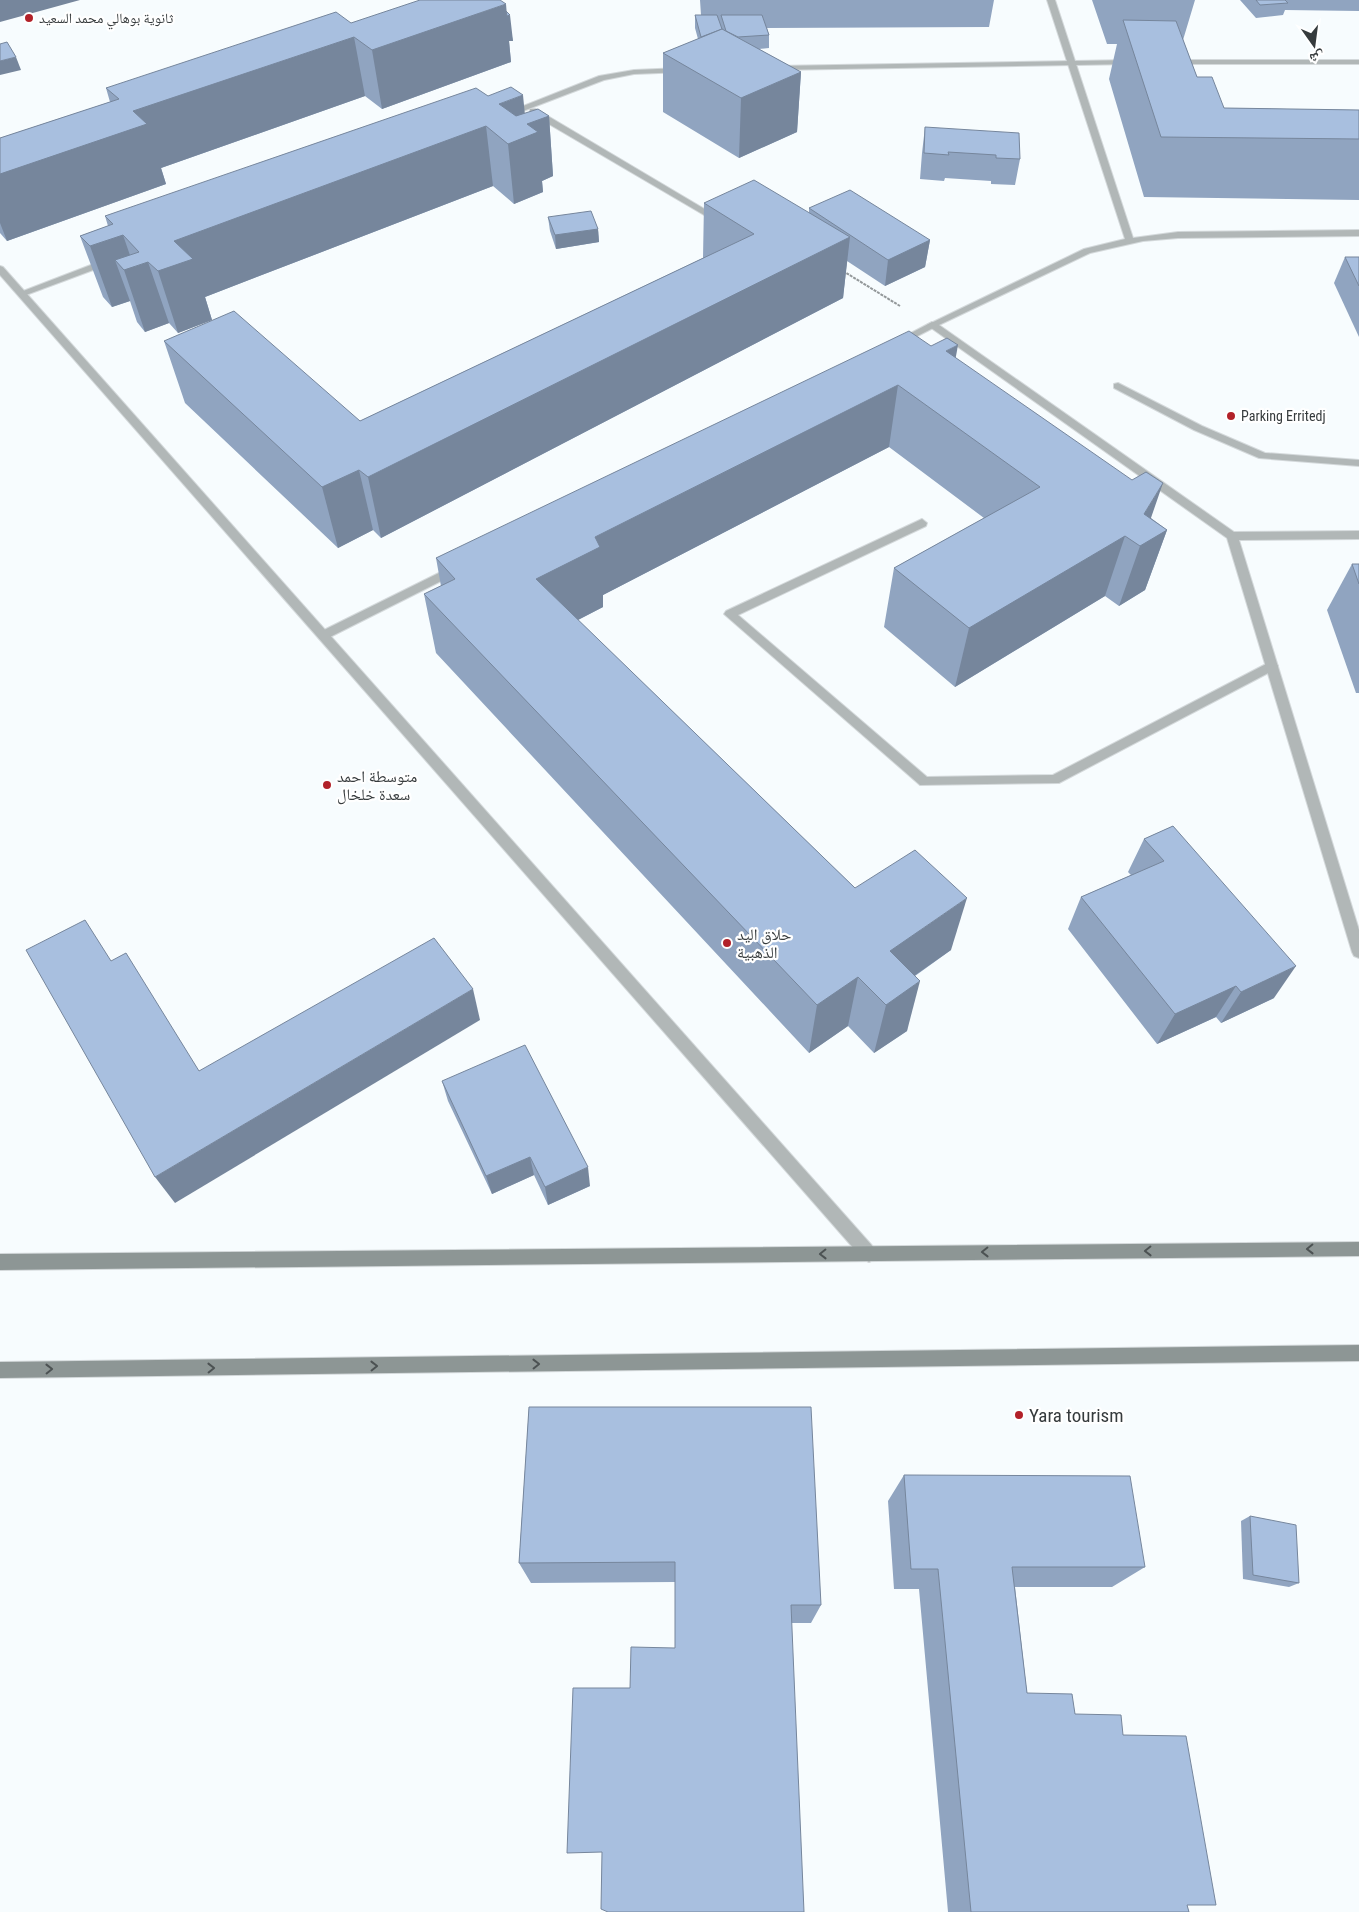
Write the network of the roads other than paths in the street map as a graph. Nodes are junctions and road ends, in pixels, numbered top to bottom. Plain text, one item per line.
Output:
1 (1052, 0) edge
2 (1072, 62) junction
3 (1141, 62) edge
4 (1161, 62) edge
5 (1359, 62) edge
6 (764, 68) edge
7 (694, 70) edge
8 (526, 107) junction
9 (498, 117) edge
10 (722, 222) edge
11 (1359, 233) edge
12 (1130, 241) junction
13 (116, 259) edge
14 (0, 269) edge
15 (22, 293) junction
16 (932, 325) junction
17 (888, 348) edge
18 (1118, 386) dead end
19 (1359, 463) edge
20 (922, 523) dead end
21 (1232, 536) junction
22 (1359, 536) edge
23 (465, 564) edge
24 (324, 635) junction
25 (1272, 666) junction
26 (1359, 952) edge
27 (1359, 1249) edge
28 (869, 1254) junction
29 (0, 1262) edge
30 (1359, 1353) edge
31 (0, 1370) edge

1 - 2 street
2 - 3 street
2 - 6 street
2 - 12 street
4 - 5 street
7 - 8 street
8 - 9 street
8 - 10 street
11 - 12 street
12 - 16 street
13 - 15 street
14 - 15 street
15 - 24 street
16 - 17 street
16 - 21 street
18 - 19 street
20 - 25 street
21 - 22 street
21 - 25 street
23 - 24 street
24 - 28 street
25 - 26 street
27 -> 28 main road
28 -> 29 main road
31 -> 30 main road

